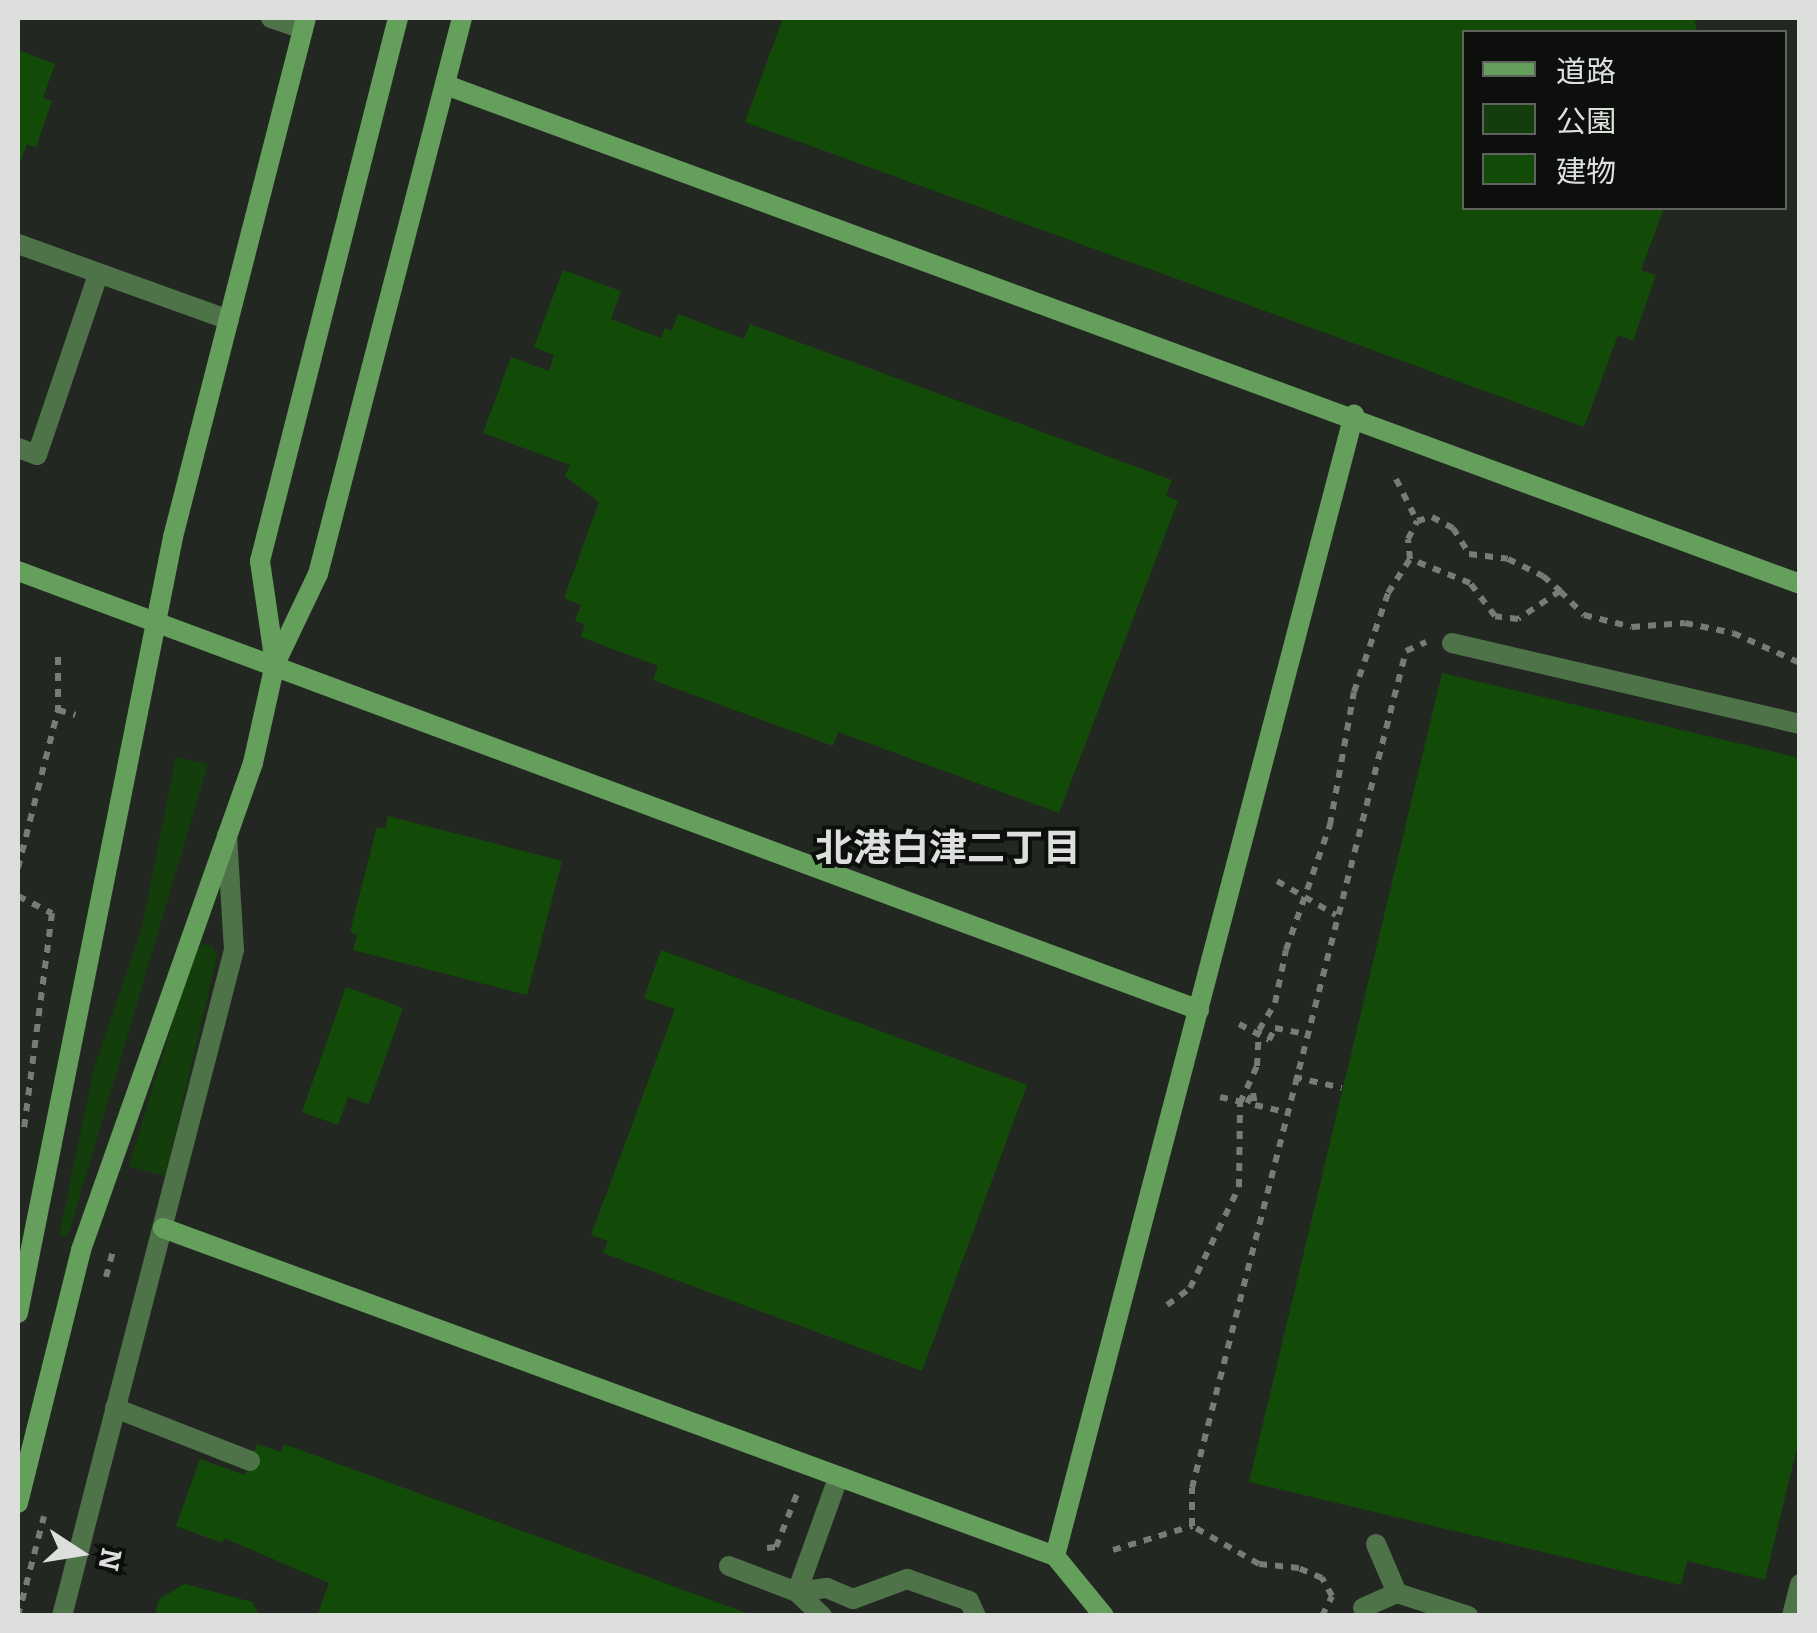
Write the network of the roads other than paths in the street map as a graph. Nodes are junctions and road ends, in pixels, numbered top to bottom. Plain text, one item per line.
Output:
1 (271, 18) edge
2 (398, 18) edge
3 (462, 18) edge
4 (304, 23) edge
5 (446, 85) junction
6 (18, 244) edge
7 (98, 274) junction
8 (228, 320) junction
9 (1354, 414) junction
10 (18, 448) edge
11 (18, 571) edge
12 (1800, 584) edge
13 (157, 622) junction
14 (1452, 644) road end
15 (275, 664) junction
16 (1800, 724) edge
17 (227, 835) junction
18 (1199, 1010) junction
19 (164, 1228) junction
20 (18, 1313) edge
21 (115, 1408) junction
22 (250, 1460) dead end
23 (838, 1478) junction
24 (18, 1503) edge
25 (1376, 1544) dead end
26 (1055, 1556) junction
27 (730, 1566) dead end
28 (1800, 1584) edge
29 (796, 1592) junction
30 (1397, 1593) junction
31 (1363, 1608) dead end
32 (62, 1616) edge
33 (822, 1616) edge
34 (976, 1616) edge
35 (1104, 1616) edge
36 (1468, 1616) edge
37 (1792, 1616) edge

1 - 4 street
2 - 15 street
3 - 5 street
4 - 8 street
5 - 9 street
5 - 15 street
6 - 7 street
7 - 8 street
7 - 10 street
8 - 13 street
9 - 12 street
9 - 18 street
11 - 13 street
13 - 15 street
13 - 20 street
14 - 16 street
15 - 17 street
15 - 18 street
17 - 19 street
17 - 24 street
18 - 26 street
19 - 21 street
19 - 23 street
21 - 22 street
21 - 32 street
23 - 26 street
23 - 29 street
25 - 30 street
26 - 35 street
27 - 29 street
28 - 37 street
29 - 33 street
29 - 34 street
30 - 31 street
30 - 36 street

